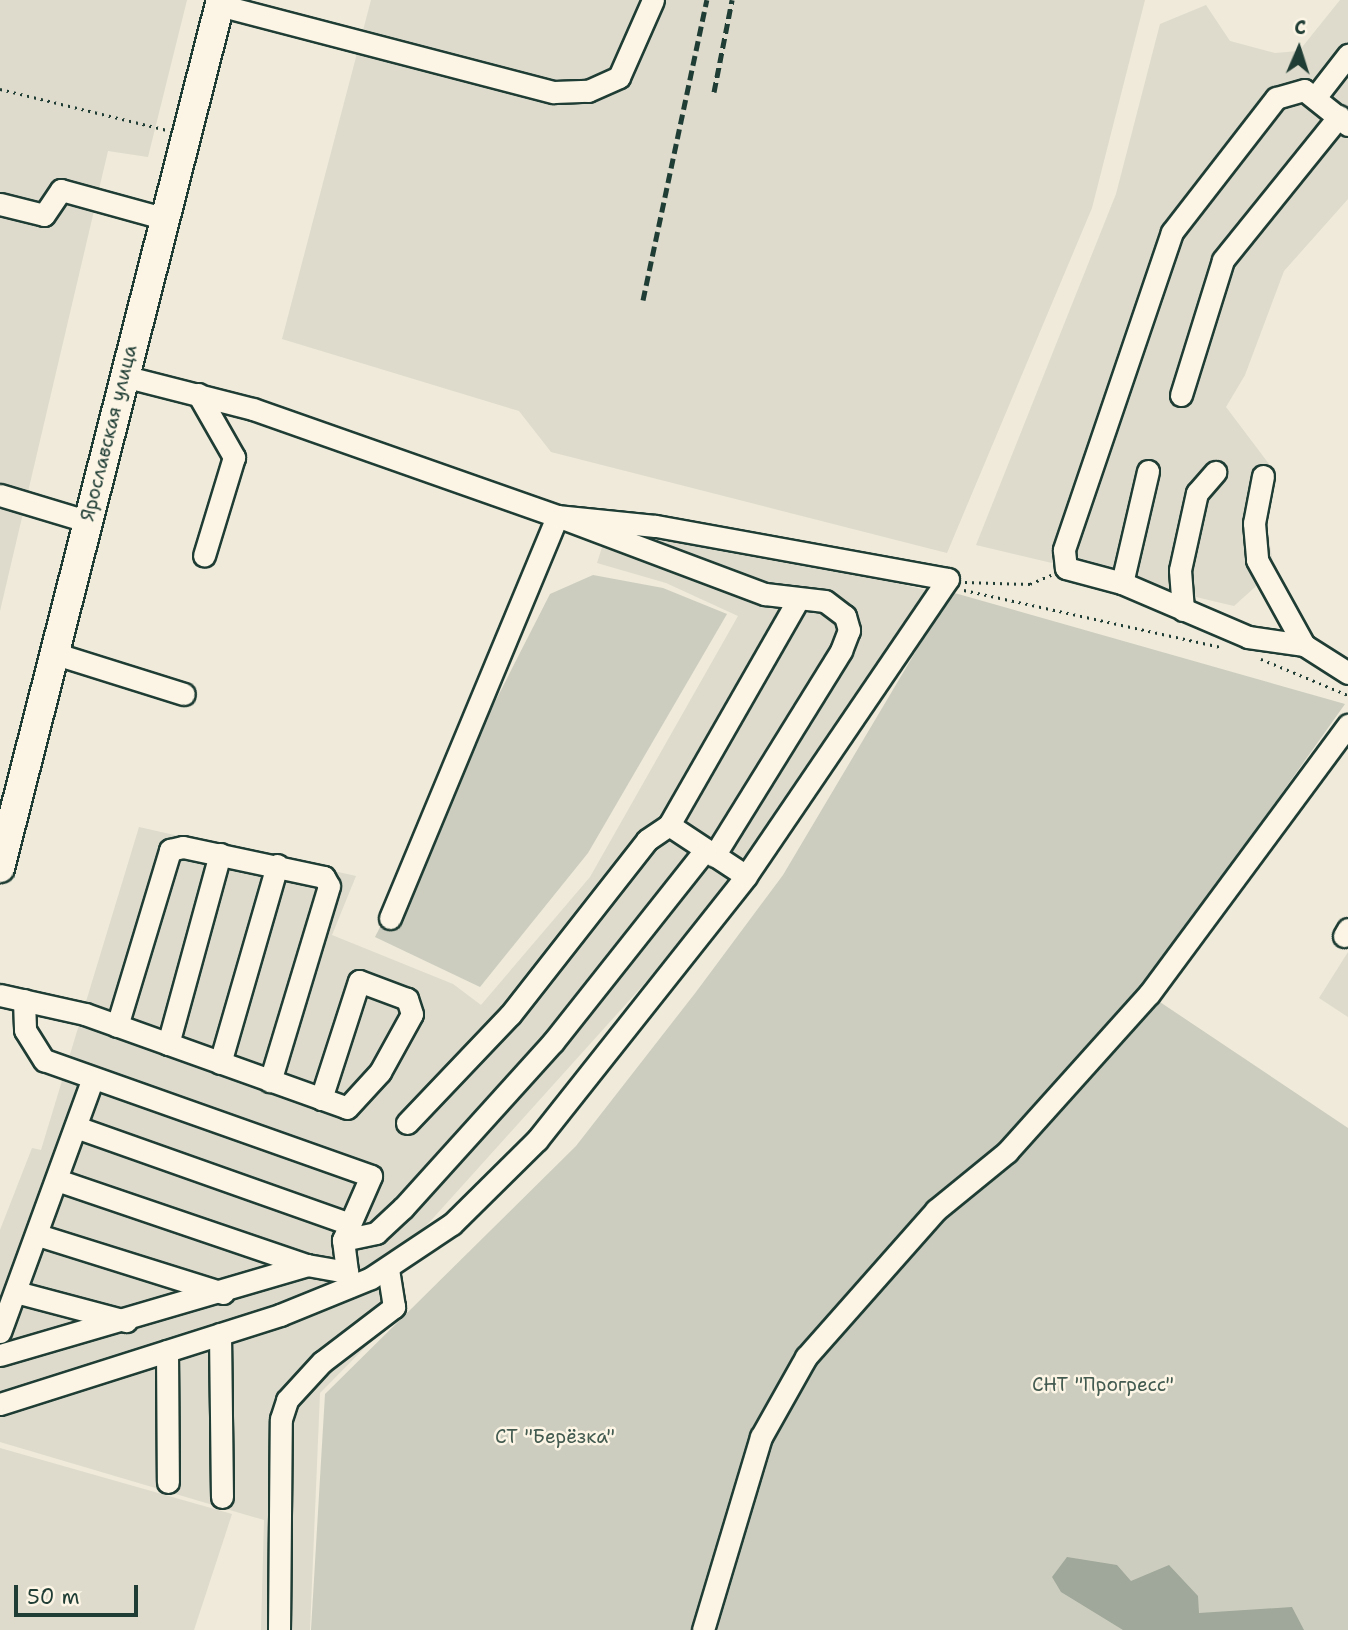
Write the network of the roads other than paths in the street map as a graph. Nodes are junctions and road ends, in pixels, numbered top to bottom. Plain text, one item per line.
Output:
1 (653, 0) edge
2 (220, 3) edge
3 (1348, 55) edge
4 (1317, 95) junction
5 (1344, 121) edge
6 (0, 204) edge
7 (163, 218) junction
8 (124, 376) junction
9 (198, 394) junction
10 (1181, 395) dead end
11 (1148, 471) dead end
12 (1215, 472) dead end
13 (1263, 476) dead end
14 (0, 495) edge
15 (557, 516) junction
16 (86, 521) junction
17 (204, 556) dead end
18 (1122, 583) junction
19 (798, 600) junction
20 (1183, 610) junction
21 (1304, 645) junction
22 (53, 653) junction
23 (1348, 673) edge
24 (184, 694) dead end
25 (1348, 725) edge
26 (669, 825) junction
27 (709, 853) junction
28 (220, 854) junction
29 (277, 865) junction
30 (0, 868) edge
31 (746, 876) junction
32 (390, 918) dead end
33 (0, 995) edge
34 (24, 1000) junction
35 (117, 1026) junction
36 (168, 1044) junction
37 (220, 1063) junction
38 (93, 1078) junction
39 (270, 1081) junction
40 (321, 1099) junction
41 (407, 1123) dead end
42 (76, 1127) junction
43 (57, 1180) junction
44 (345, 1232) junction
45 (38, 1235) junction
46 (307, 1265) junction
47 (388, 1269) junction
48 (348, 1280) junction
49 (16, 1292) junction
50 (223, 1293) junction
51 (127, 1321) junction
52 (0, 1332) edge
53 (220, 1334) junction
54 (167, 1351) junction
55 (0, 1354) edge
56 (0, 1404) edge
57 (168, 1482) dead end
58 (222, 1497) dead end
59 (279, 1630) edge
60 (703, 1630) edge

1 - 2 lane
2 - 7 main road, Ярославская улица
3 - 4 lane
4 - 5 lane
4 - 18 lane
5 - 10 lane
6 - 7 lane
7 - 8 main road, Ярославская улица
8 - 9 lane
8 - 16 main road, Ярославская улица
9 - 15 lane
9 - 17 lane
11 - 18 lane
12 - 20 lane
13 - 21 lane
14 - 16 lane
15 - 19 lane
15 - 31 lane
15 - 32 lane
16 - 22 main road, Ярославская улица
18 - 20 lane
19 - 26 lane
19 - 27 lane
20 - 21 lane
21 - 23 lane
22 - 24 lane
22 - 30 main road, Ярославская улица
25 - 60 lane
26 - 27 lane
26 - 41 lane
27 - 31 lane
27 - 44 lane
28 - 29 lane
28 - 35 lane
28 - 36 lane
29 - 37 lane
29 - 39 lane
31 - 47 lane
33 - 34 lane
34 - 35 lane
34 - 38 lane
35 - 36 lane
36 - 37 lane
37 - 39 lane
38 - 42 lane
38 - 44 lane
39 - 40 lane
40 - 40 lane
42 - 43 lane
42 - 44 lane
43 - 45 lane
43 - 46 lane
44 - 48 lane
45 - 49 lane
45 - 50 lane
46 - 48 lane
46 - 50 lane
47 - 48 lane
47 - 59 lane
48 - 53 lane
49 - 51 lane
49 - 52 lane
50 - 51 lane
51 - 55 lane
53 - 54 lane
53 - 58 lane
54 - 56 lane
54 - 57 lane

